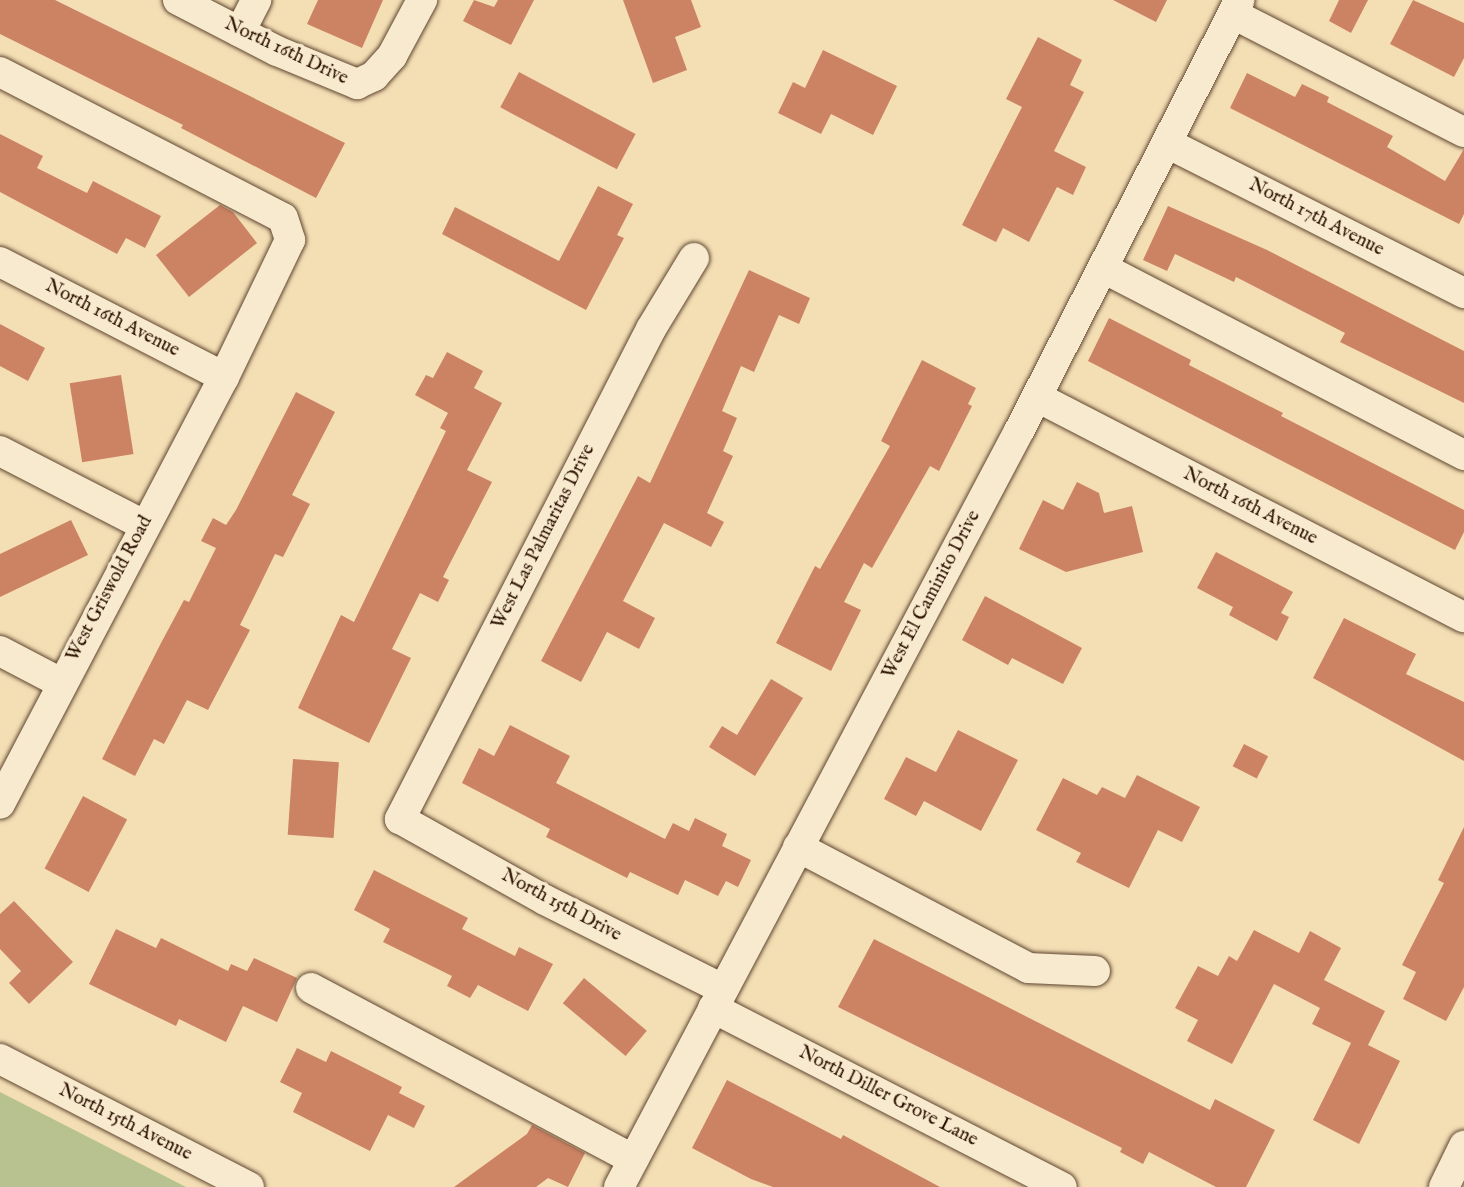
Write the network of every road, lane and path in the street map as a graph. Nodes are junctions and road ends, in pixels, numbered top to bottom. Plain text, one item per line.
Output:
1 (178, 0) edge
2 (256, 0) edge
3 (422, 0) edge
4 (1237, 7) edge
5 (240, 32) junction
6 (0, 72) edge
7 (1464, 132) edge
8 (1167, 142) junction
9 (694, 258) dead end
10 (0, 262) edge
11 (1103, 268) junction
12 (1464, 293) edge
13 (224, 377) junction
14 (1037, 397) junction
15 (0, 452) edge
16 (1464, 455) edge
17 (144, 524) junction
18 (1464, 617) edge
19 (0, 651) edge
20 (61, 683) junction
21 (0, 804) edge
22 (400, 820) joint
23 (797, 847) junction
24 (1095, 971) dead end
25 (311, 988) dead end
26 (718, 998) junction
27 (0, 1059) edge
28 (1464, 1146) edge
29 (633, 1159) junction
30 (249, 1187) edge
31 (619, 1187) edge
32 (1062, 1187) edge
33 (1444, 1187) edge

1 - 5 street, North 16th Drive
2 - 5 street
3 - 5 street, North 16th Drive
4 - 7 street
4 - 8 street, West El Caminito Drive
6 - 13 street, West Griswold Road
8 - 11 street, West El Caminito Drive
8 - 12 street, North 17th Avenue
9 - 22 street, West Las Palmaritas Drive
10 - 13 street, North 16th Avenue
11 - 14 street, West El Caminito Drive
11 - 16 street
13 - 17 street, West Griswold Road
14 - 18 street, North 16th Avenue
14 - 23 street, West El Caminito Drive
15 - 17 street
17 - 20 street, West Griswold Road
19 - 20 street
20 - 21 street, West Griswold Road
22 - 26 street, North 15th Drive
23 - 24 street
23 - 26 street, West El Caminito Drive
25 - 29 street
26 - 29 street, West El Caminito Drive
26 - 32 street, North Diller Grove Lane
27 - 30 street, North 15th Avenue
28 - 33 street
29 - 31 street, West El Caminito Drive

